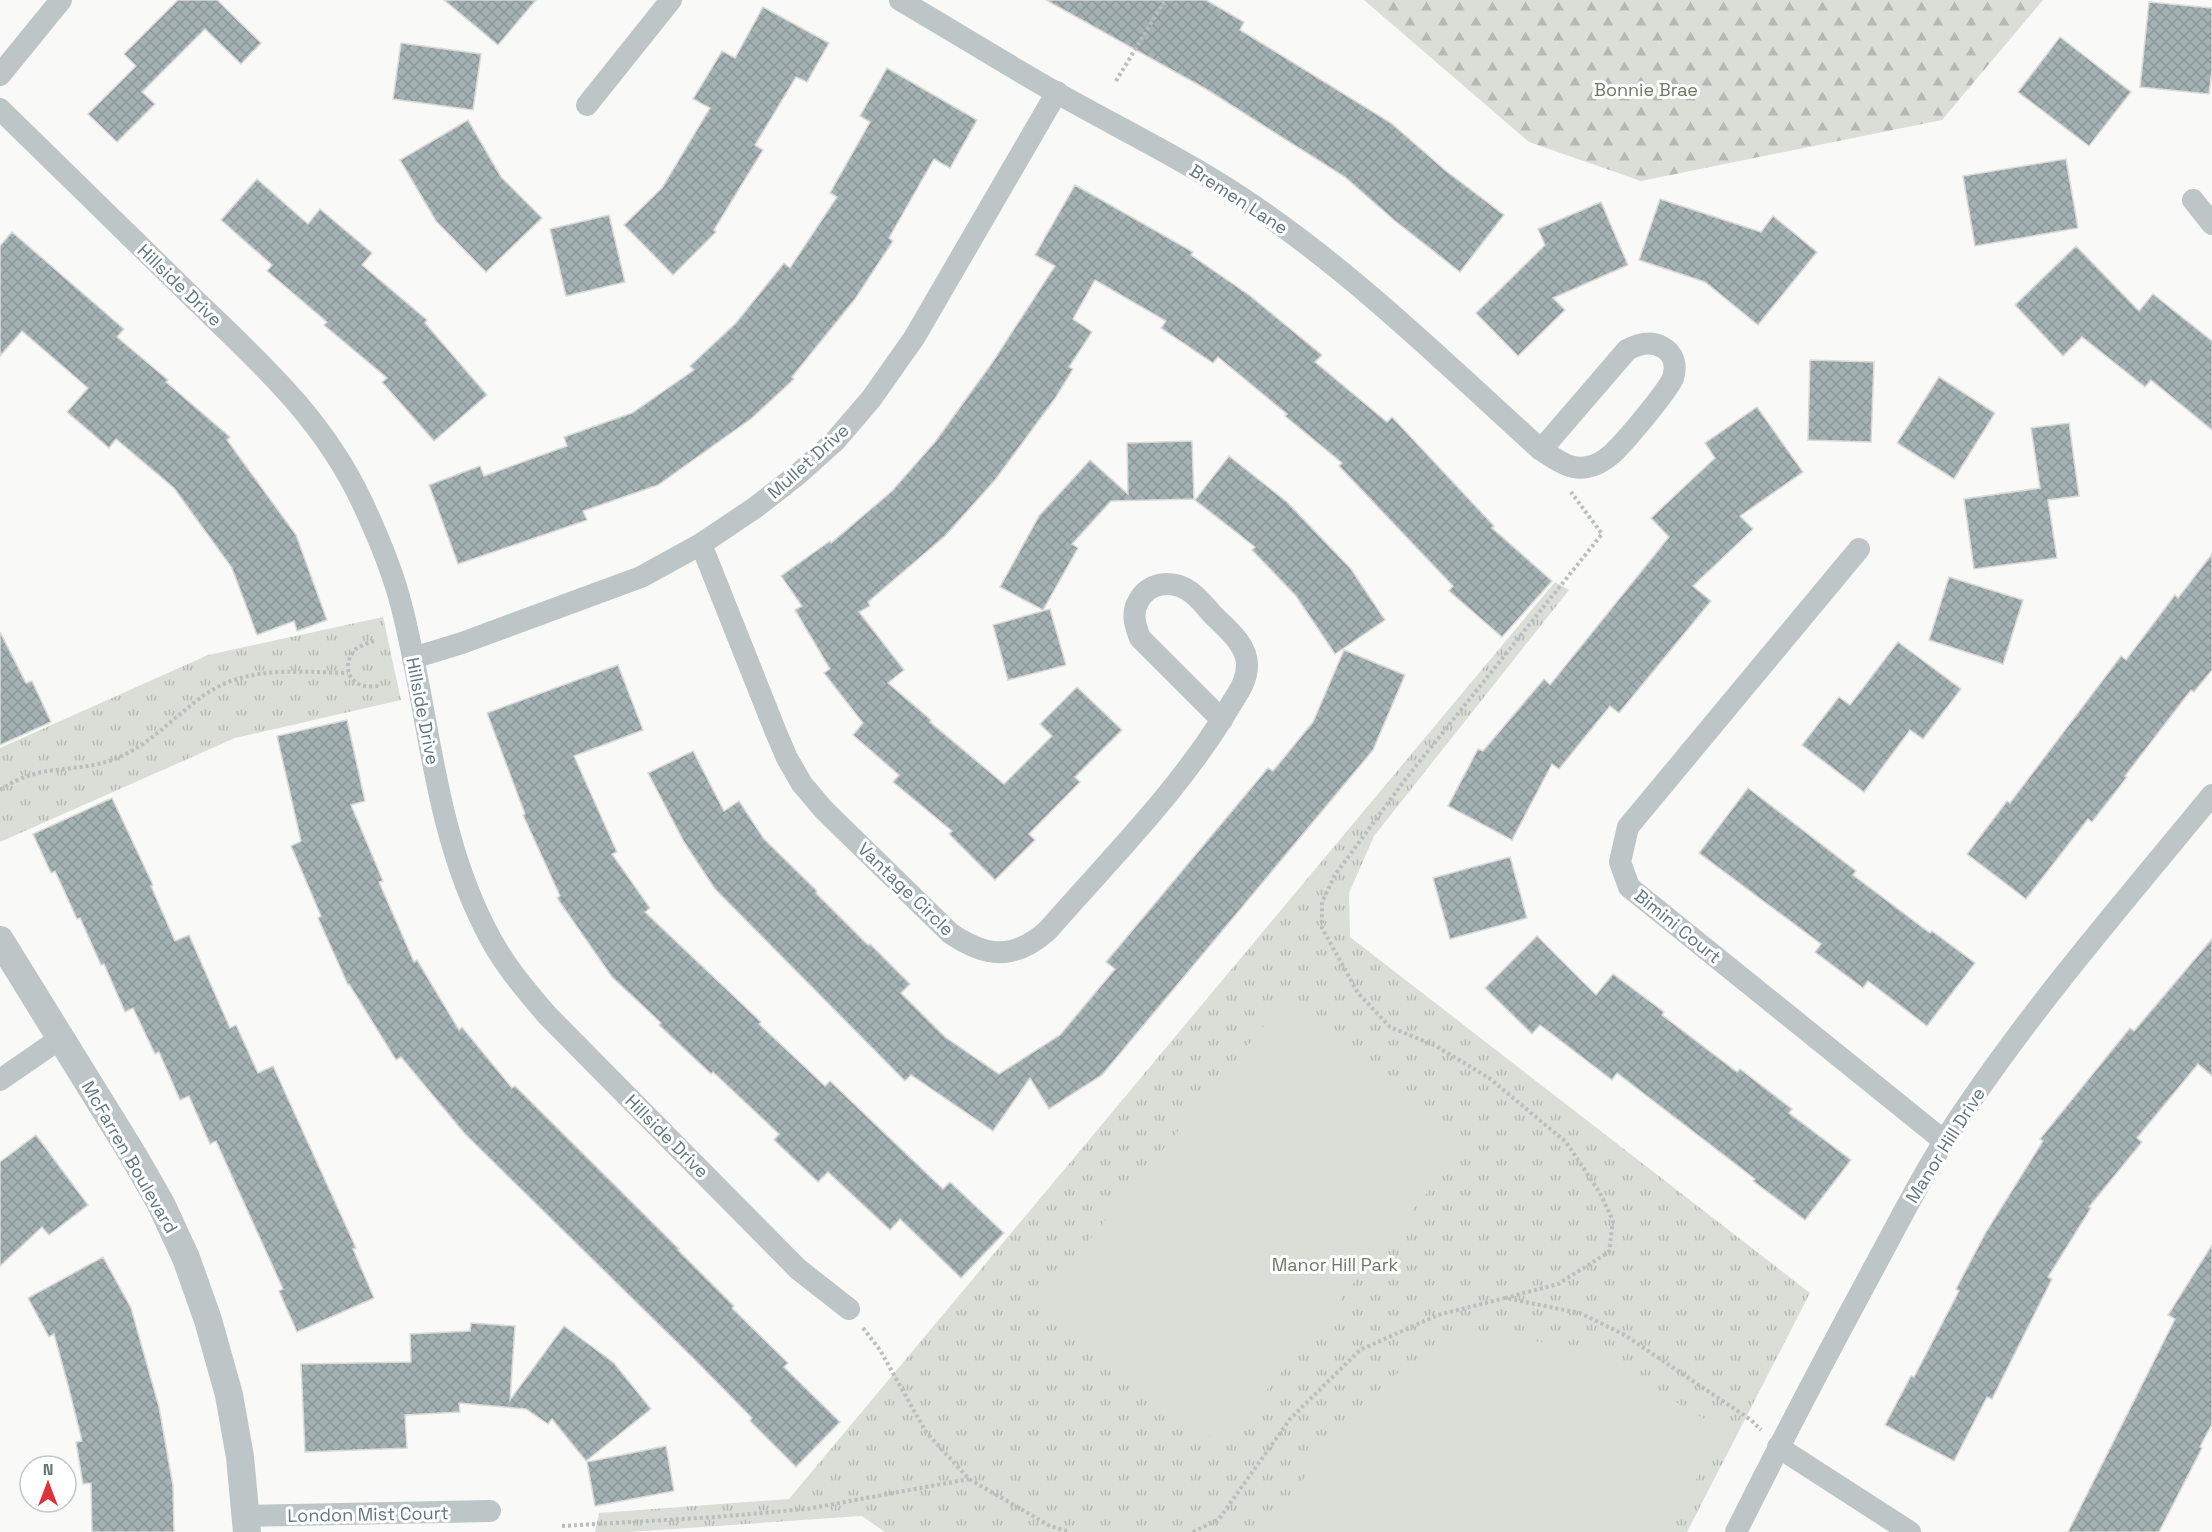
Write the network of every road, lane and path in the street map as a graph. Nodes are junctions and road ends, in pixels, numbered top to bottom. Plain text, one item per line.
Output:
1 (61, 0) edge
2 (671, 0) edge
3 (900, 0) edge
4 (1165, 0) edge
5 (0, 75) edge
6 (1116, 81) dead end
7 (1057, 93) junction
8 (587, 105) dead end
9 (0, 109) edge
10 (2193, 201) dead end
11 (2212, 224) edge
12 (1541, 450) junction
13 (1568, 487) dead end
14 (702, 544) junction
15 (1859, 549) dead end
16 (374, 641) dead end
17 (413, 658) junction
18 (348, 673) junction
19 (381, 686) dead end
20 (1222, 720) junction
21 (0, 790) edge
22 (2212, 795) edge
23 (0, 939) edge
24 (61, 1038) junction
25 (0, 1080) edge
26 (1944, 1141) junction
27 (1506, 1298) junction
28 (849, 1309) joint
29 (1778, 1448) junction
30 (969, 1479) junction
31 (490, 1511) dead end
32 (247, 1524) edge
33 (562, 1526) dead end
34 (1070, 1532) edge
35 (1193, 1532) edge
36 (1736, 1532) edge
37 (1910, 1532) edge

1 - 5 street
2 - 8 street
3 - 7 street, Bremen Lane
4 - 6 path
7 - 12 street, Bremen Lane
7 - 14 street, Mullet Drive
9 - 17 street, Hillside Drive
10 - 11 street
12 - 12 street, Bremen Lane
13 - 27 path
14 - 17 street, Mullet Drive
14 - 20 street, Vantage Circle
15 - 26 street, Bimini Court
16 - 18 path
17 - 28 street, Hillside Drive
18 - 19 path
18 - 21 path
20 - 20 street, Vantage Circle
22 - 26 street, Manor Hill Drive
23 - 24 street, McFarren Boulevard
24 - 25 street
24 - 32 street, McFarren Boulevard
26 - 29 street, Manor Hill Drive
27 - 29 path
27 - 35 path
28 - 30 path
29 - 36 street, Manor Hill Drive
29 - 37 street
30 - 33 path
30 - 34 path
31 - 32 street, London Mist Court

